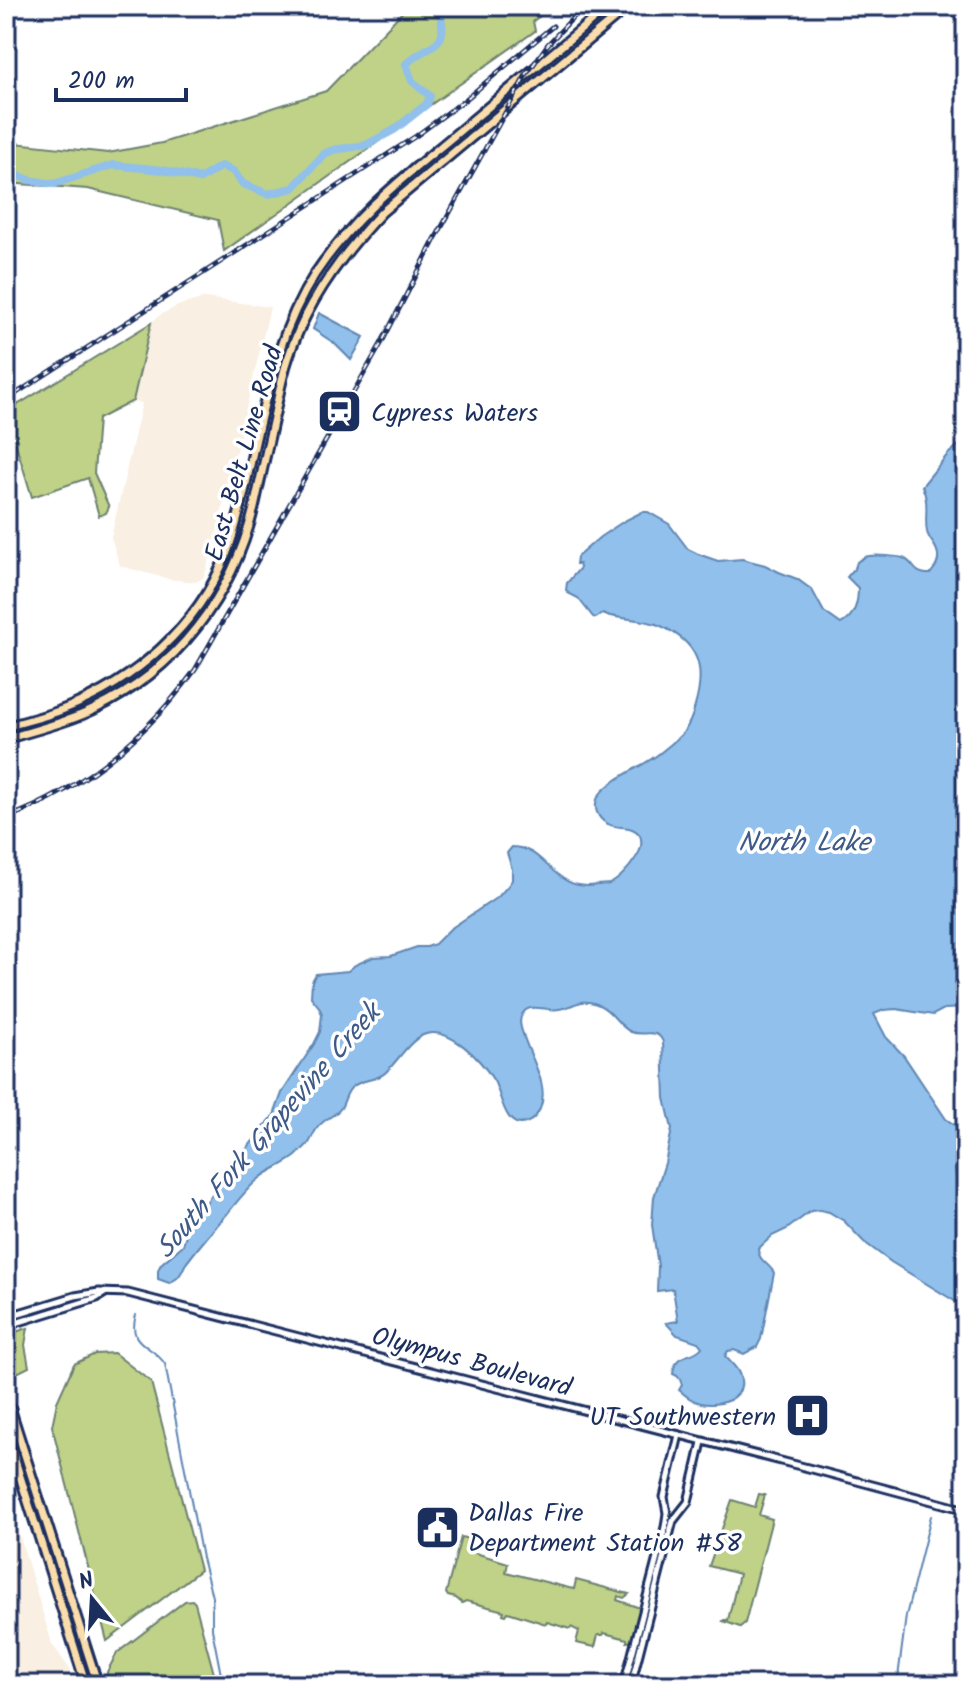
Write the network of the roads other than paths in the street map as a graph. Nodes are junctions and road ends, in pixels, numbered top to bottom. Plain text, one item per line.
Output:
1 (609, 6) edge
2 (626, 7) edge
3 (439, 148) junction
4 (446, 158) junction
5 (324, 261) junction
6 (328, 277) junction
7 (288, 327) junction
8 (300, 331) junction
9 (225, 558) junction
10 (235, 563) junction
11 (158, 651) junction
12 (166, 661) junction
13 (6, 727) edge
14 (6, 739) edge
15 (106, 1293) junction
16 (60, 1301) junction
17 (62, 1308) junction
18 (6, 1317) edge
19 (6, 1326) edge
20 (6, 1395) edge
21 (6, 1432) edge
22 (679, 1435) junction
23 (702, 1442) junction
24 (665, 1502) junction
25 (686, 1505) junction
26 (966, 1510) edge
27 (668, 1528) junction
28 (51, 1537) junction
29 (41, 1540) junction
30 (632, 1668) junction
31 (86, 1685) edge
32 (98, 1685) edge
33 (624, 1685) edge
34 (631, 1685) edge

1 - 3 main road, East Belt Line Road
2 - 4 main road, East Belt Line Road
3 - 4 main road
3 - 5 main road, East Belt Line Road
4 - 6 main road, East Belt Line Road
5 - 6 main road
5 - 7 main road, East Belt Line Road
6 - 8 main road, East Belt Line Road
7 - 8 main road
7 - 9 main road, East Belt Line Road
8 - 10 main road, East Belt Line Road
9 - 10 main road
9 - 11 main road, East Belt Line Road
10 - 12 main road, East Belt Line Road
11 - 12 main road
11 - 13 main road, East Belt Line Road
12 - 14 main road, East Belt Line Road
15 - 16 street, Olympus Boulevard
15 - 17 street, Olympus Boulevard
15 - 22 street, Olympus Boulevard
16 - 17 street
16 - 18 street, Olympus Boulevard
17 - 19 street, Olympus Boulevard
20 - 28 main road
21 - 29 main road
22 - 23 street, Olympus Boulevard
22 - 24 street
23 - 25 street
23 - 26 street, Olympus Boulevard
24 - 25 street
24 - 27 street
25 - 27 street
27 - 30 street
28 - 29 main road
28 - 32 main road
29 - 31 main road
30 - 33 street
30 - 34 street

